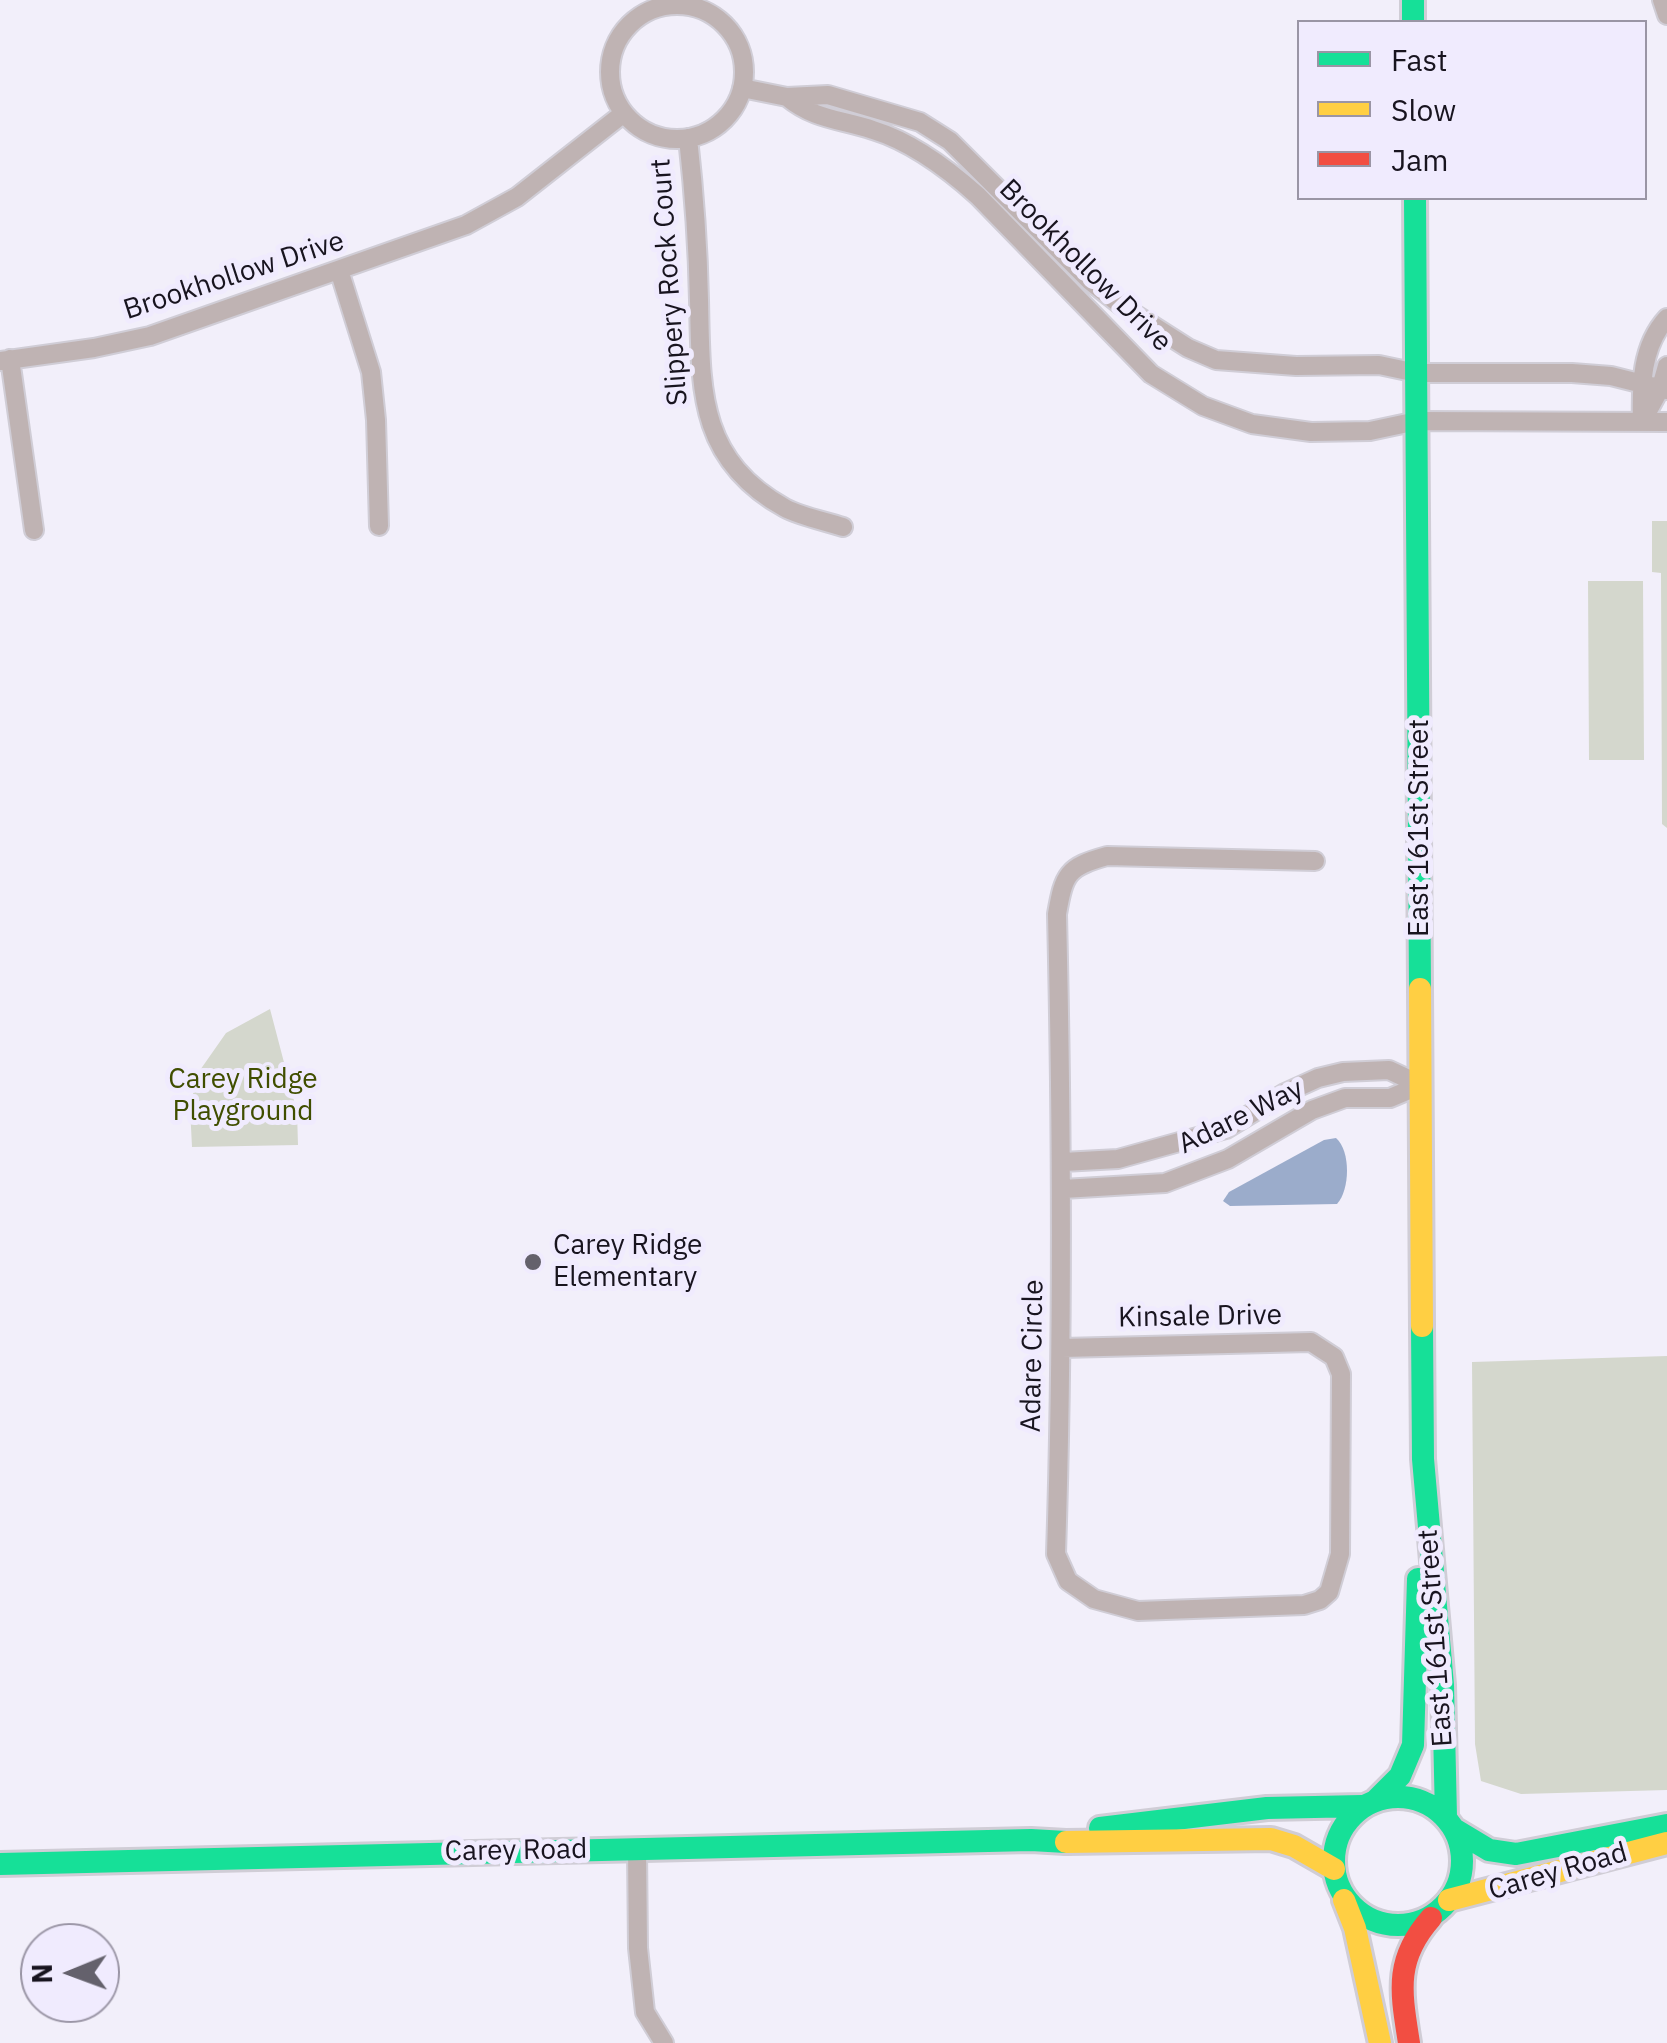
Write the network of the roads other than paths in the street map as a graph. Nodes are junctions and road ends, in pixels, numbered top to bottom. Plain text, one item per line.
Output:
1 (1662, 0) edge
2 (677, 2) edge
3 (1667, 15) edge
4 (742, 88) junction
5 (787, 97) junction
6 (624, 113) junction
7 (688, 138) junction
8 (1415, 200) edge
9 (339, 270) junction
10 (1667, 318) edge
11 (5, 360) edge
12 (1667, 366) edge
13 (1417, 374) junction
14 (1641, 382) junction
15 (1664, 389) edge
16 (1417, 421) junction
17 (1642, 422) junction
18 (1667, 422) edge
19 (379, 526) dead end
20 (843, 527) dead end
21 (34, 530) dead end
22 (1315, 861) dead end
23 (1421, 1084) junction
24 (1063, 1162) junction
25 (1062, 1189) junction
26 (1062, 1348) junction
27 (1334, 1357) joint
28 (1423, 1459) junction
29 (1369, 1803) junction
30 (1450, 1823) junction
31 (1667, 1826) edge
32 (1031, 1840) junction
33 (1667, 1843) edge
34 (637, 1848) junction
35 (0, 1864) edge
36 (1337, 1880) junction
37 (1441, 1908) junction
38 (664, 2043) edge
39 (1380, 2043) edge
40 (1409, 2043) edge

1 - 3 street
2 - 4 street
2 - 6 street
4 - 5 street, Brookhollow Drive
4 - 7 street
5 - 13 street, Brookhollow Drive
5 - 16 street, Brookhollow Drive
6 - 7 street
6 - 9 street, Brookhollow Drive
7 - 20 street, Slippery Rock Court
8 - 13 street, East 161st Street
9 - 11 street, Brookhollow Drive
9 - 19 street
10 - 14 street
11 - 21 street
12 - 15 street
13 - 14 street, Brookhollow Drive
13 - 16 street, East 161st Street
14 - 15 street, Brookhollow Drive
14 - 17 street
15 - 17 street
16 - 17 street, Brookhollow Drive
16 - 23 street, East 161st Street
17 - 18 street, Brookhollow Drive
22 - 24 street, Adare Circle
23 - 24 street, Adare Way
23 - 25 street, Adare Way
23 - 28 street, East 161st Street
24 - 25 street, Adare Circle
25 - 26 street, Adare Circle
26 - 27 street, Kinsale Drive
26 - 27 street, Adare Circle
28 - 29 street, East 161st Street
28 - 30 street, East 161st Street
29 - 30 street
29 - 32 street, Carey Road
29 - 36 street
30 - 31 street, Carey Road
30 - 37 street
32 - 34 street, Carey Road
32 - 36 street, Carey Road
33 - 37 street, Carey Road
34 - 35 street, Carey Road
34 - 38 street
36 - 37 street
36 - 39 street
37 - 40 street

